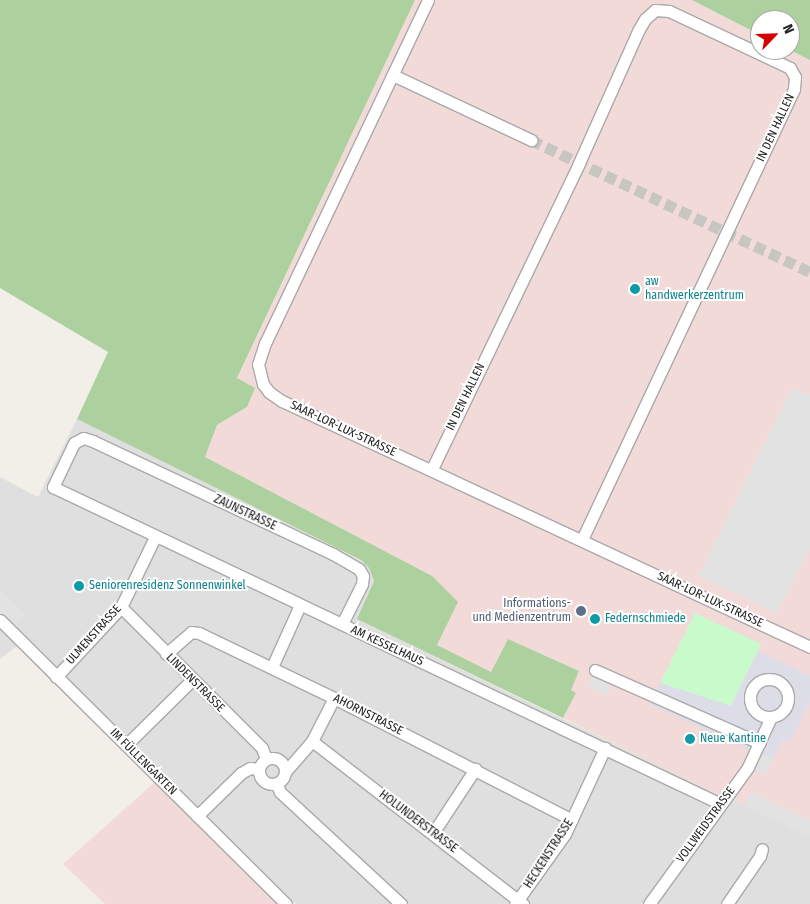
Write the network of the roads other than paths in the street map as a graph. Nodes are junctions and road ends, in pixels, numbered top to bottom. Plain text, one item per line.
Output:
1 (428, 0) edge
2 (393, 75) junction
3 (531, 140) tunnel mouth
4 (432, 469) junction
5 (53, 487) joint
6 (155, 537) junction
7 (582, 540) junction
8 (300, 605) junction
9 (121, 608) junction
10 (0, 620) edge
11 (342, 624) junction
12 (810, 648) edge
13 (166, 654) junction
14 (272, 667) junction
15 (595, 670) dead end
16 (56, 677) junction
17 (192, 680) junction
18 (334, 698) junction
19 (771, 717) dead end
20 (312, 741) junction
21 (760, 743) junction
22 (126, 745) junction
23 (605, 748) junction
24 (263, 764) junction
25 (475, 769) junction
26 (285, 772) junction
27 (276, 783) junction
28 (721, 804) junction
29 (197, 816) junction
30 (572, 820) junction
31 (433, 833) junction
32 (762, 849) dead end
33 (519, 902) edge
34 (286, 904) edge
35 (401, 904) edge
36 (649, 904) edge
37 (727, 904) edge

1 - 2 street, SAAR-LOR-LUX-STRASSE
2 - 3 street
2 - 4 street, SAAR-LOR-LUX-STRASSE
4 - 7 street, SAAR-LOR-LUX-STRASSE
4 - 7 street, IN DEN HALLEN
5 - 6 street, AM KESSELHAUS
5 - 11 street, ZAUNSTRASSE
6 - 8 street, AM KESSELHAUS
6 - 9 street, ULMENSTRASSE
7 - 12 street, SAAR-LOR-LUX-STRASSE
8 - 11 street, AM KESSELHAUS
8 - 14 street
9 - 13 street, LINDENSTRASSE
9 - 16 street, ULMENSTRASSE
10 - 16 street, IM FÜLLENGARTEN
11 - 23 street, AM KESSELHAUS
13 - 14 street, AHORNSTRASSE
13 - 17 street, LINDENSTRASSE
14 - 18 street, AHORNSTRASSE
15 - 21 street
16 - 22 street, IM FÜLLENGARTEN
17 - 22 street
17 - 24 street, LINDENSTRASSE
18 - 20 street
18 - 25 street, AHORNSTRASSE
19 - 21 street, VOLLWEIDSTRASSE
20 - 26 street
20 - 31 street, HOLUNDERSTRASSE
21 - 28 street, VOLLWEIDSTRASSE
22 - 29 street, IM FÜLLENGARTEN
23 - 28 street, AM KESSELHAUS
23 - 30 street, HECKENSTRASSE
24 - 26 street
24 - 27 street
24 - 29 street
25 - 30 street, AHORNSTRASSE
25 - 31 street
26 - 27 street
27 - 35 street
28 - 36 street, VOLLWEIDSTRASSE
29 - 34 street, IM FÜLLENGARTEN
30 - 33 street, HECKENSTRASSE
31 - 33 street, HOLUNDERSTRASSE
32 - 37 street

